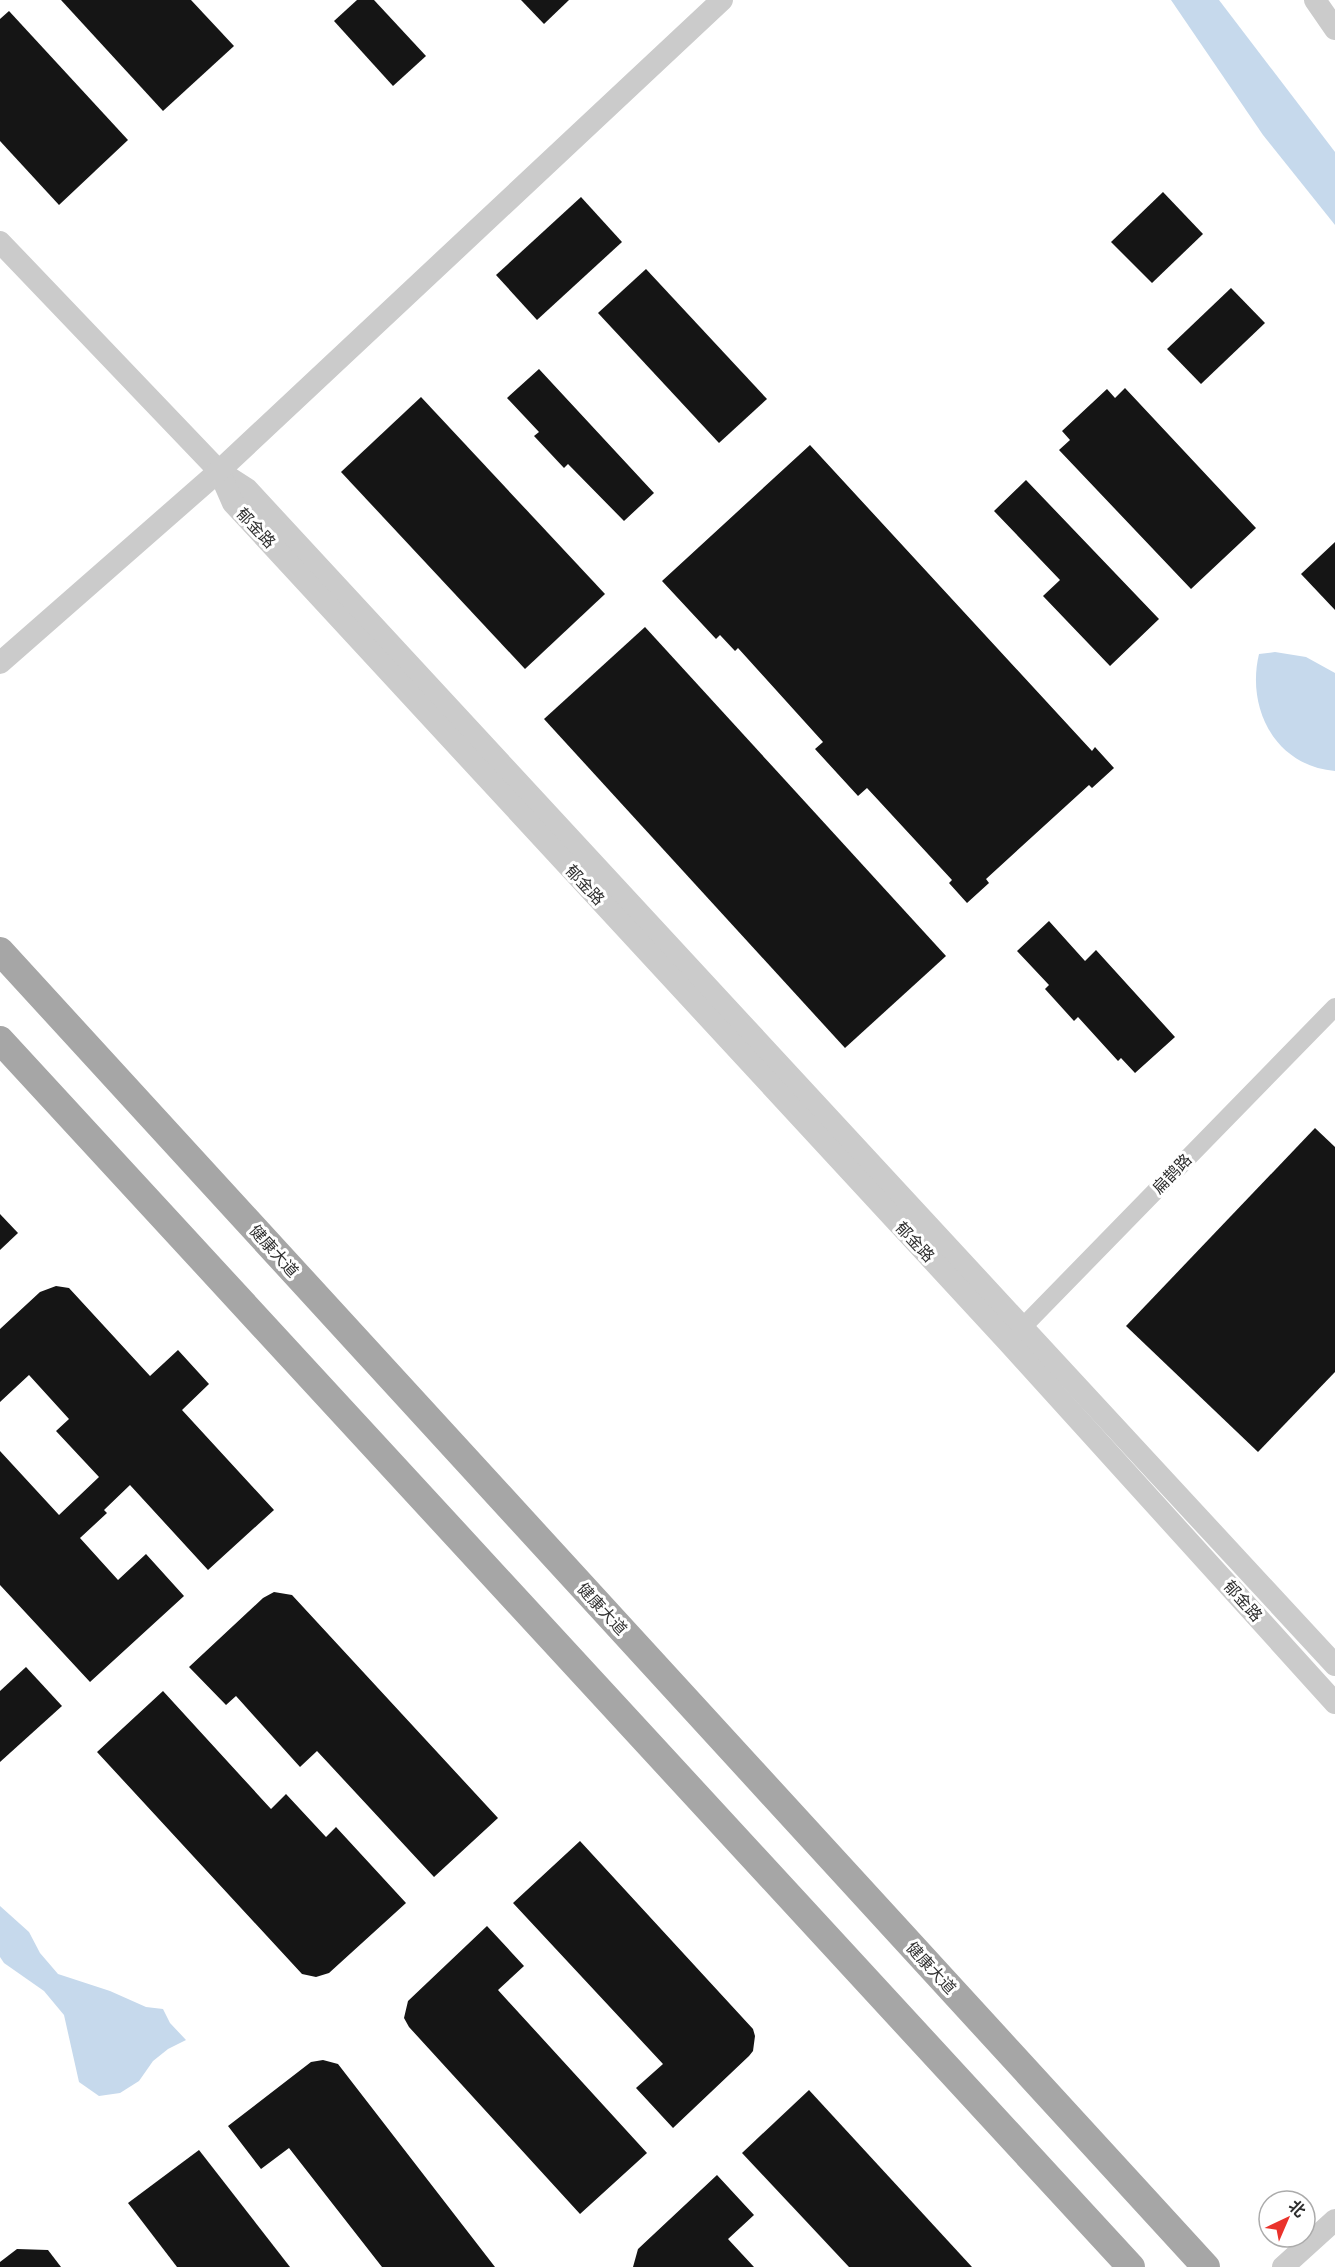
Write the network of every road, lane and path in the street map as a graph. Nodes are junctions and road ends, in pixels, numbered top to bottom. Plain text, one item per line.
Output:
1 (722, 0) edge
2 (1315, 0) edge
3 (1335, 29) edge
4 (0, 242) edge
5 (219, 471) junction
6 (0, 663) edge
7 (0, 951) edge
8 (1335, 1007) edge
9 (0, 1040) edge
10 (1016, 1335) junction
11 (1335, 1665) edge
12 (1335, 1703) edge
13 (1335, 2220) edge
14 (1131, 2267) edge
15 (1206, 2267) edge
16 (1283, 2267) edge

1 - 5 street
2 - 3 street
4 - 5 street
5 - 6 street
5 - 10 street, 郁金路
7 - 15 main road, 健康大道
8 - 10 street, 扁鹊路
9 - 14 main road
10 - 11 street, 郁金路
10 - 12 street, 郁金路
13 - 16 street

